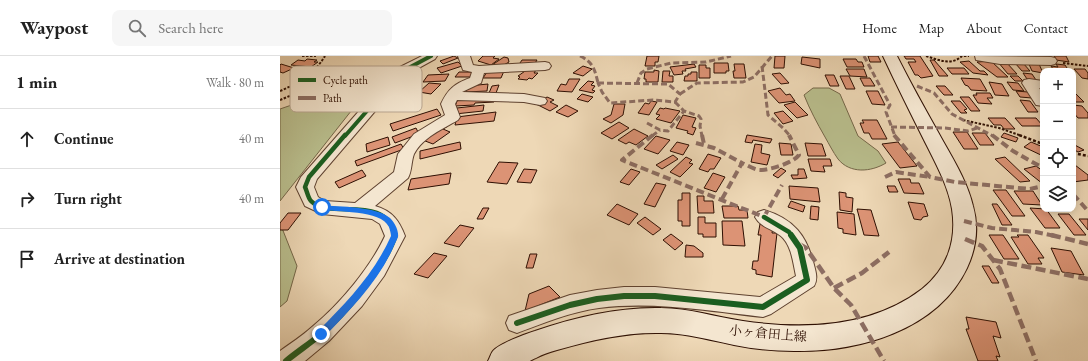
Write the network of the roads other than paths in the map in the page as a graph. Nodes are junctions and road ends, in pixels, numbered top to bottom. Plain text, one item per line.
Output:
1 (431, 56) edge
2 (464, 56) edge
3 (890, 56) edge
4 (980, 57) road end
5 (1048, 64) edge
6 (412, 66) edge
7 (545, 66) dead end
8 (479, 70) junction
9 (1040, 85) edge
10 (452, 88) junction
11 (1040, 100) edge
12 (540, 101) dead end
13 (366, 112) edge
14 (359, 210) junction
15 (764, 217) dead end
16 (517, 323) dead end
17 (286, 361) edge
18 (503, 361) edge

1 - 6 street
2 - 8 street
3 - 18 main road, 小ヶ倉田上線
4 - 5 street
7 - 8 street
8 - 10 street
9 - 11 street
10 - 12 street
10 - 14 street
13 - 14 street
14 - 17 street
15 - 16 street

